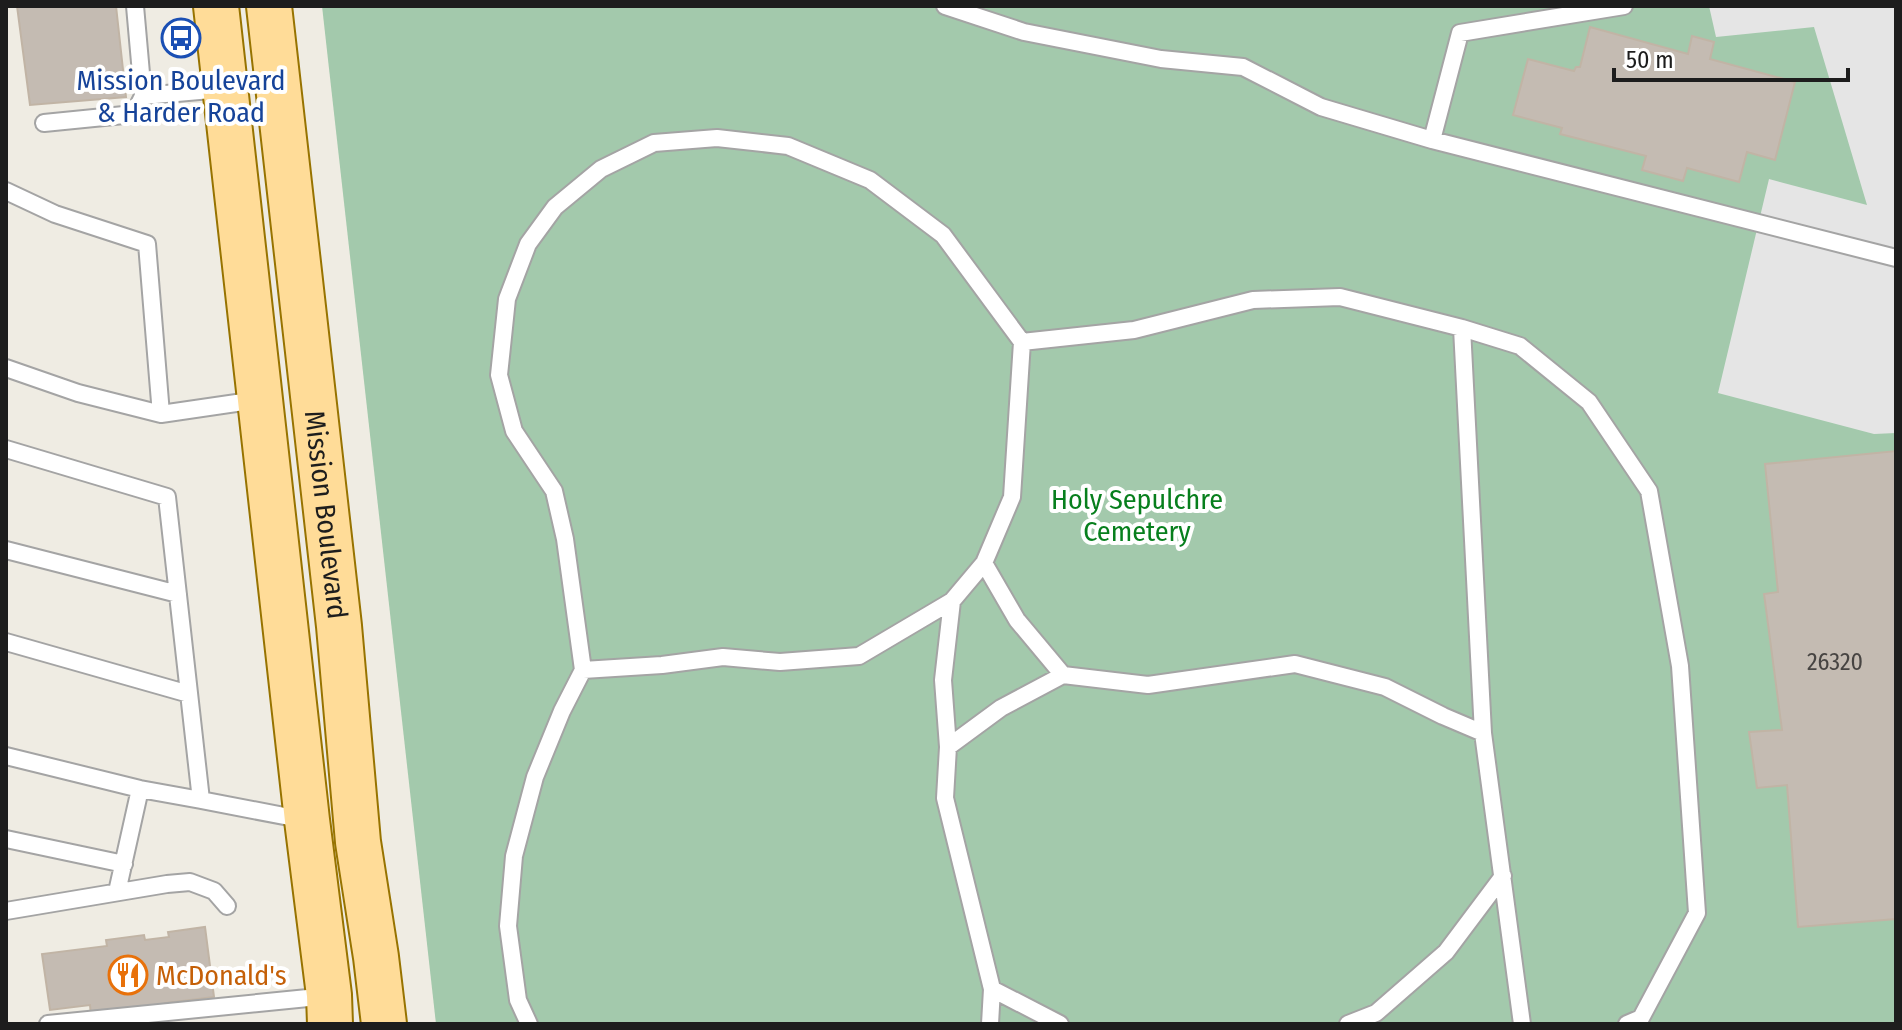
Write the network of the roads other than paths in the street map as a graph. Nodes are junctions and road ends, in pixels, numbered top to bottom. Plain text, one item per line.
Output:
1 (135, 6) edge
2 (216, 6) edge
3 (269, 6) edge
4 (945, 6) edge
5 (1624, 6) edge
6 (225, 88) junction
7 (143, 96) junction
8 (44, 123) dead end
9 (1432, 140) junction
10 (6, 191) edge
11 (1896, 258) edge
12 (1462, 328) junction
13 (1022, 342) junction
14 (6, 368) edge
15 (260, 399) junction
16 (161, 414) junction
17 (6, 449) edge
18 (6, 550) edge
19 (984, 563) junction
20 (178, 594) junction
21 (952, 601) junction
22 (6, 642) edge
23 (583, 670) junction
24 (1063, 675) junction
25 (189, 694) junction
26 (1483, 733) junction
27 (948, 747) junction
28 (6, 756) edge
29 (140, 789) junction
30 (201, 800) junction
31 (307, 820) junction
32 (6, 839) edge
33 (124, 864) junction
34 (1503, 876) junction
35 (117, 892) junction
36 (227, 906) dead end
37 (6, 911) edge
38 (992, 989) junction
39 (330, 1010) edge
40 (48, 1024) edge
41 (384, 1024) edge
42 (529, 1024) edge
43 (990, 1024) edge
44 (1060, 1024) edge
45 (1348, 1024) edge
46 (1522, 1024) edge
47 (1627, 1024) edge

1 - 7 lane
2 - 6 main road, Mission Boulevard
3 - 41 main road, Mission Boulevard
4 - 9 lane
5 - 9 lane
6 - 7 lane
6 - 15 main road, Mission Boulevard
7 - 8 lane
9 - 11 lane
10 - 16 lane
12 - 13 lane
12 - 26 lane
12 - 47 lane
13 - 19 lane
13 - 23 lane
14 - 16 lane
15 - 16 lane
15 - 31 main road, Mission Boulevard
17 - 20 lane
18 - 20 lane
19 - 21 lane
19 - 24 lane
20 - 25 lane
21 - 23 lane
21 - 27 lane
22 - 25 lane
23 - 42 lane
24 - 26 lane
24 - 27 lane
25 - 30 lane
26 - 34 lane
27 - 38 lane
28 - 29 lane
29 - 30 lane
29 - 33 lane
30 - 31 lane
31 - 39 main road, Mission Boulevard
31 - 41 main road
32 - 33 lane
33 - 35 lane
34 - 45 lane
34 - 46 lane
35 - 36 lane
35 - 37 lane
38 - 43 lane
38 - 44 lane
39 - 40 lane

